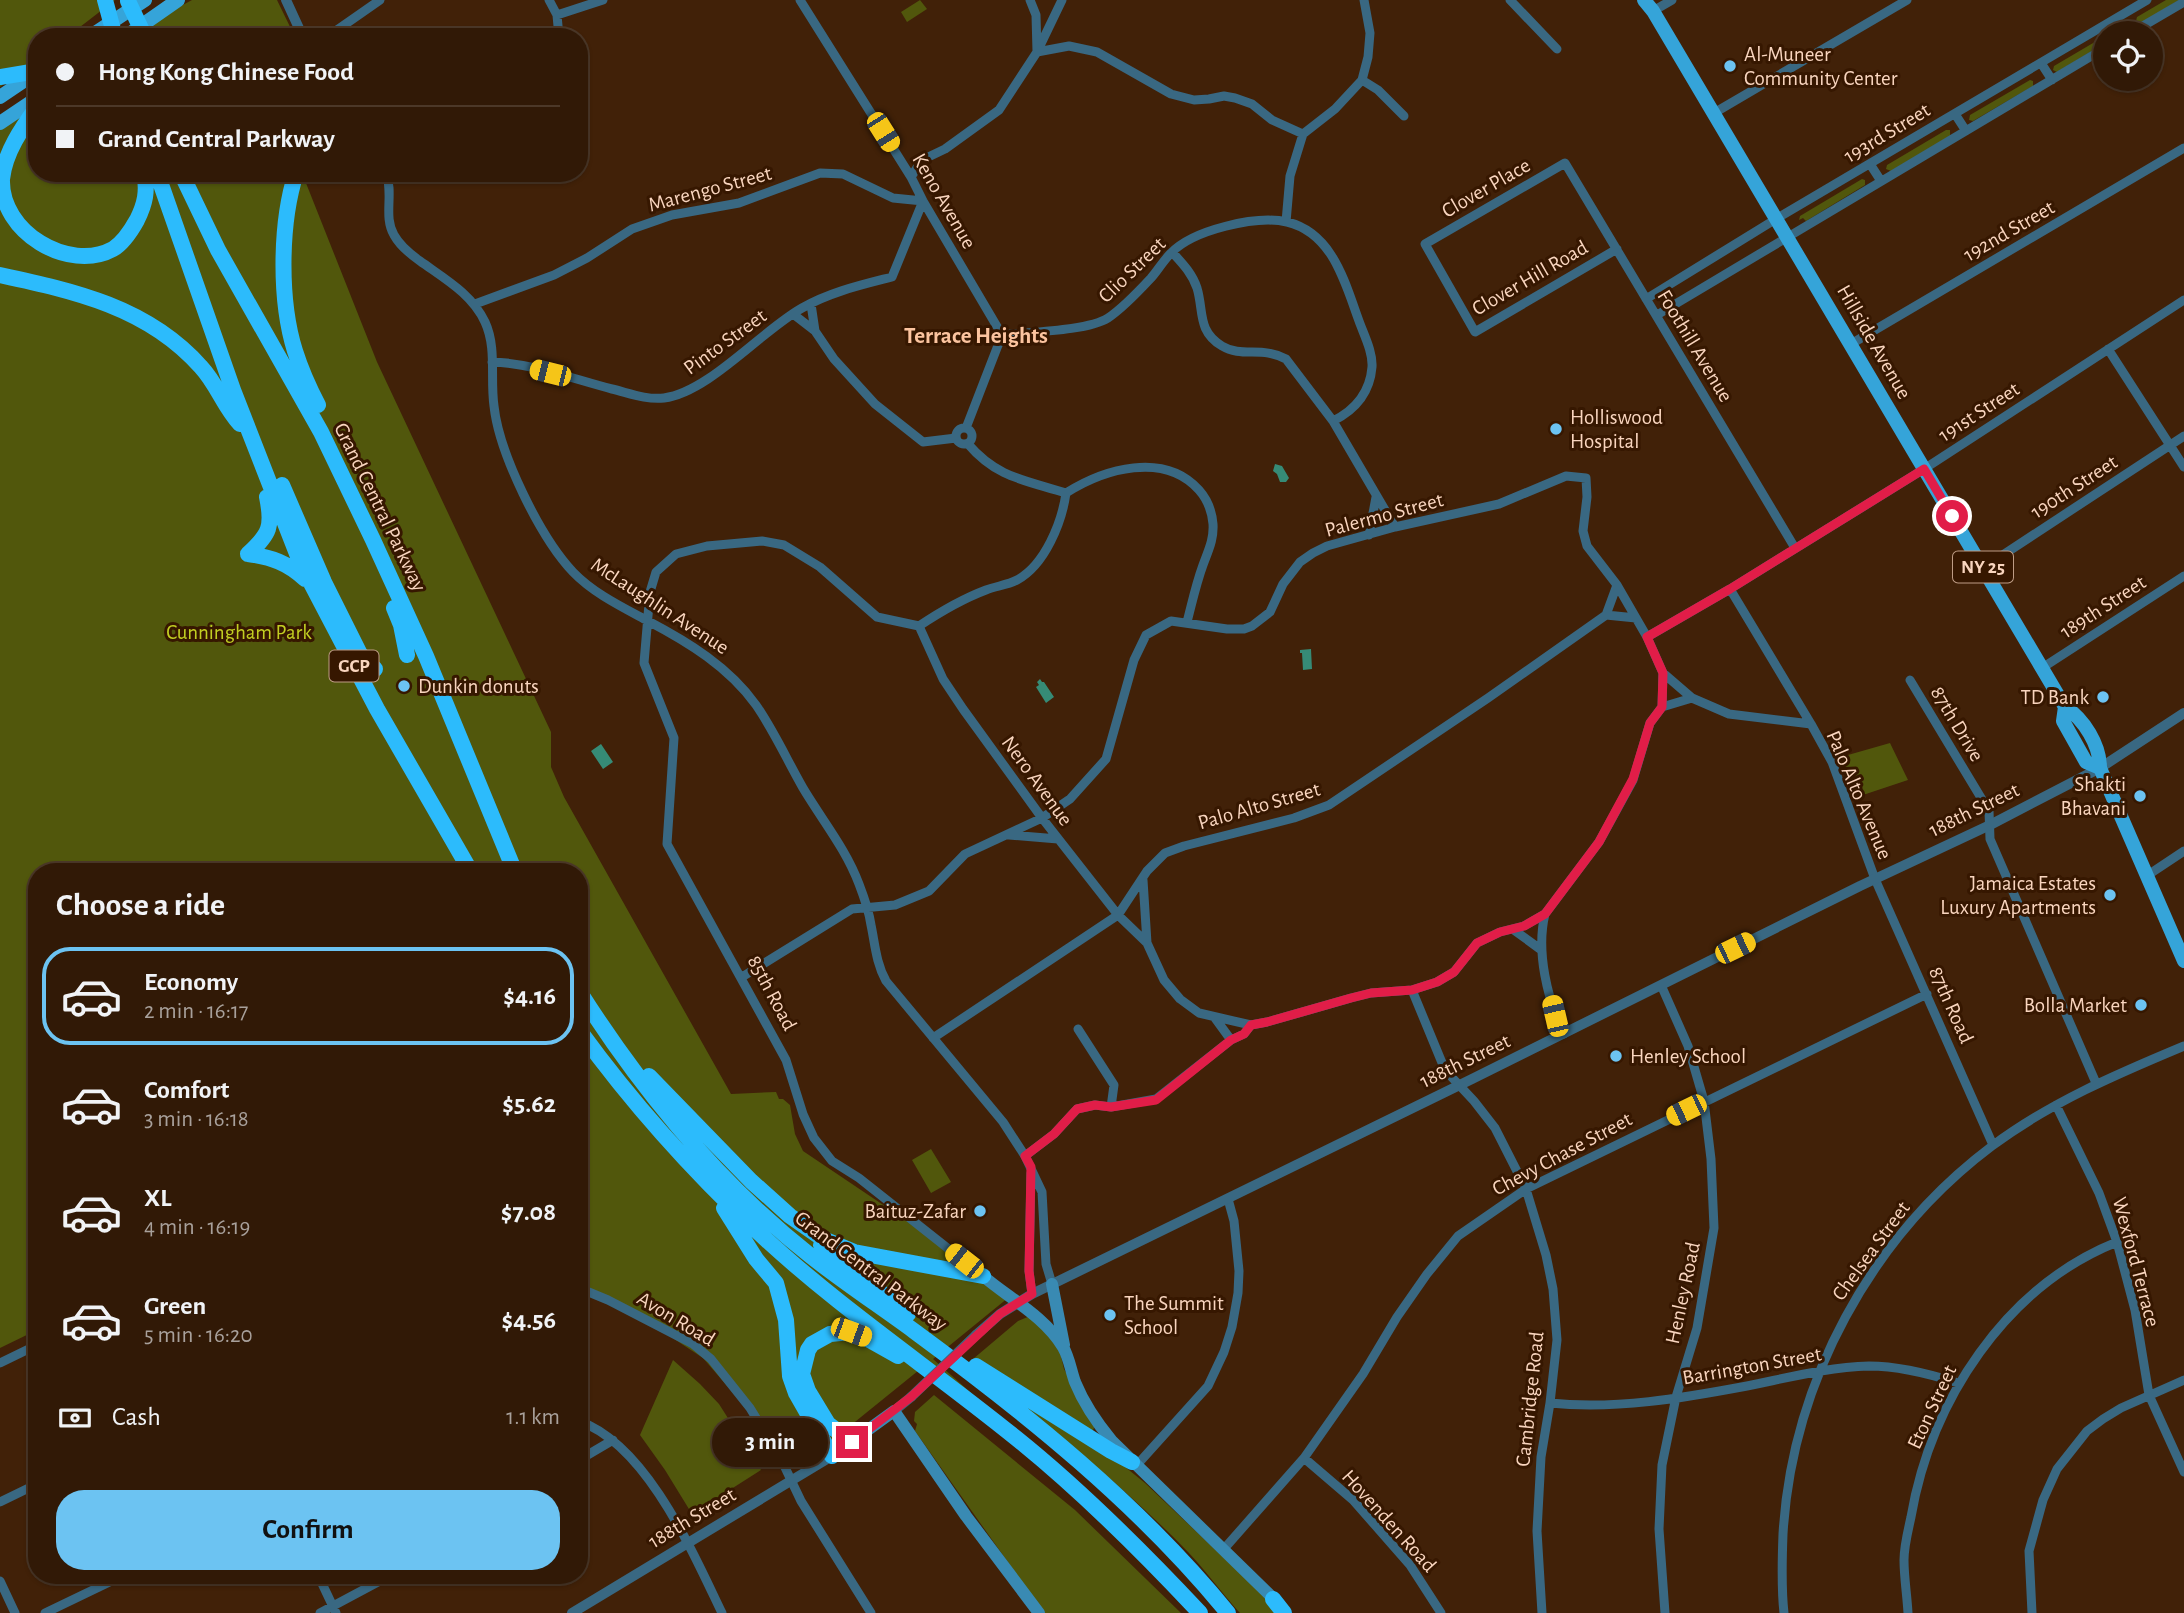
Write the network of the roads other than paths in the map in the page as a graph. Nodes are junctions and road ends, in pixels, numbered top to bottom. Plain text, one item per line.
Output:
1 (105, 0) edge
2 (128, 0) edge
3 (145, 0) edge
4 (178, 0) edge
5 (286, 0) edge
6 (380, 0) edge
7 (549, 0) edge
8 (603, 0) edge
9 (800, 0) edge
10 (1030, 0) edge
11 (1062, 0) edge
12 (1364, 0) edge
13 (1510, 0) edge
14 (1672, 0) edge
15 (1907, 0) edge
16 (2147, 0) edge
17 (2184, 2) edge
18 (1648, 5) edge
19 (557, 15) junction
20 (2120, 16) junction
21 (2123, 21) edge
22 (2151, 21) edge
23 (103, 28) edge
24 (113, 28) edge
25 (135, 28) edge
26 (138, 28) edge
27 (141, 28) edge
28 (299, 28) edge
29 (340, 28) edge
30 (558, 28) edge
31 (1557, 49) dead end
32 (1037, 52) junction
33 (2093, 55) edge
34 (2041, 63) junction
35 (28, 73) edge
36 (0, 77) edge
37 (28, 78) edge
38 (1362, 80) junction
39 (2052, 80) junction
40 (0, 97) edge
41 (28, 104) edge
42 (1714, 113) junction
43 (1955, 114) junction
44 (1404, 116) dead end
45 (28, 120) edge
46 (0, 123) edge
47 (1966, 131) junction
48 (1303, 134) junction
49 (2184, 148) edge
50 (1565, 163) joint
51 (1870, 164) junction
52 (911, 177) junction
53 (1881, 181) junction
54 (145, 182) edge
55 (160, 182) edge
56 (185, 182) edge
57 (294, 182) edge
58 (389, 182) edge
59 (923, 201) junction
60 (1776, 219) junction
61 (1286, 222) junction
62 (1787, 236) junction
63 (1424, 244) joint
64 (1617, 249) junction
65 (1172, 252) junction
66 (1708, 261) junction
67 (0, 275) edge
68 (1716, 278) junction
69 (1646, 299) junction
70 (2184, 300) edge
71 (811, 303) junction
72 (475, 304) junction
73 (793, 314) junction
74 (1657, 315) junction
75 (816, 331) junction
76 (1002, 335) junction
77 (214, 337) junction
78 (1851, 344) junction
79 (2108, 349) junction
80 (492, 362) junction
81 (1334, 421) junction
82 (966, 428) junction
83 (321, 432) junction
84 (2184, 436) edge
85 (956, 438) junction
86 (968, 443) junction
87 (254, 444) junction
88 (2170, 445) junction
89 (2184, 467) edge
90 (1924, 469) junction
91 (1586, 478) joint
92 (1066, 493) junction
93 (1376, 497) junction
94 (1395, 527) junction
95 (1369, 535) junction
96 (373, 540) junction
97 (1795, 548) junction
98 (1983, 568) junction
99 (2184, 576) edge
100 (1617, 585) junction
101 (313, 587) junction
102 (1730, 589) junction
103 (1606, 615) junction
104 (1636, 618) junction
105 (646, 620) junction
106 (1187, 622) junction
107 (919, 626) junction
108 (1647, 637) junction
109 (407, 655) dead end
110 (2042, 668) junction
111 (375, 669) dead end
112 (1663, 673) junction
113 (1910, 680) dead end
114 (1692, 698) junction
115 (1662, 707) junction
116 (2184, 713) edge
117 (1811, 724) junction
118 (457, 757) dead end
119 (2100, 768) junction
120 (425, 772) dead end
121 (1042, 818) junction
122 (1990, 825) junction
123 (1007, 834) junction
124 (1058, 839) junction
125 (504, 845) junction
126 (2184, 851) edge
127 (468, 863) edge
128 (469, 863) edge
129 (511, 863) edge
130 (2148, 875) junction
131 (1875, 879) junction
132 (1143, 880) junction
133 (867, 908) junction
134 (1545, 914) junction
135 (1118, 915) junction
136 (1514, 930) junction
137 (1147, 943) junction
138 (1540, 948) junction
139 (2184, 961) edge
140 (742, 977) junction
141 (1661, 985) junction
142 (1412, 990) junction
143 (1927, 993) junction
144 (588, 1004) edge
145 (1215, 1018) junction
146 (1251, 1025) junction
147 (1078, 1029) dead end
148 (1564, 1034) junction
149 (933, 1038) junction
150 (611, 1039) junction
151 (1231, 1040) junction
152 (588, 1042) edge
153 (2184, 1046) edge
154 (2096, 1083) junction
155 (1460, 1085) junction
156 (1704, 1101) junction
157 (2056, 1105) junction
158 (1111, 1107) junction
159 (1993, 1145) junction
160 (1025, 1156) junction
161 (1031, 1167) junction
162 (710, 1185) junction
163 (1526, 1188) junction
164 (1228, 1199) junction
165 (790, 1216) junction
166 (2117, 1242) junction
167 (982, 1276) junction
168 (1052, 1284) junction
169 (588, 1292) edge
170 (1032, 1294) junction
171 (1016, 1303) junction
172 (28, 1349) edge
173 (1065, 1349) junction
174 (0, 1363) edge
175 (1820, 1371) junction
176 (2184, 1380) edge
177 (1958, 1383) junction
178 (950, 1387) junction
179 (2149, 1395) junction
180 (1676, 1397) junction
181 (1550, 1403) junction
182 (894, 1411) junction
183 (588, 1427) edge
184 (613, 1440) junction
185 (852, 1442) junction
186 (588, 1455) edge
187 (832, 1456) junction
188 (1304, 1458) junction
189 (1134, 1464) junction
190 (2184, 1472) edge
191 (792, 1480) junction
192 (28, 1488) edge
193 (0, 1502) edge
194 (688, 1544) junction
195 (1223, 1550) junction
196 (0, 1581) edge
197 (105, 1584) edge
198 (322, 1584) edge
199 (377, 1584) edge
200 (1273, 1599) joint
201 (335, 1610) edge
202 (15, 1613) edge
203 (45, 1613) edge
204 (320, 1613) edge
205 (572, 1613) edge
206 (722, 1613) edge
207 (871, 1613) edge
208 (1039, 1613) edge
209 (1200, 1613) edge
210 (1228, 1613) edge
211 (1287, 1613) edge
212 (1441, 1613) edge
213 (1542, 1613) edge
214 (1665, 1613) edge
215 (1784, 1613) edge
216 (1908, 1613) edge
217 (2032, 1613) edge

1 - 24 highway, bridge
2 - 25 highway, bridge
2 - 27 highway, bridge
3 - 23 main road
4 - 26 main road
5 - 28 street
6 - 29 street
7 - 19 street
8 - 19 street
9 - 52 street, Keno Avenue
10 - 32 street
11 - 32 street
12 - 38 street
13 - 31 street
14 - 18 street
15 - 42 street
16 - 20 street, 193rd Street
17 - 22 street
18 - 42 main road, Hillside Avenue / NY 25
19 - 30 street
20 - 21 street
20 - 34 street, 193rd Street
32 - 48 street
32 - 52 street
33 - 39 street, 193rd Street
34 - 39 street
34 - 43 street, 193rd Street
35 - 36 highway
37 - 40 main road
38 - 44 street
38 - 48 street
39 - 47 street, 193rd Street
41 - 46 main road
42 - 60 main road, Hillside Avenue / NY 25
43 - 47 street
43 - 51 street, 193rd Street
45 - 54 highway
47 - 53 street, 193rd Street
48 - 61 street
49 - 78 street, 192nd Street
50 - 63 street, Clover Place
50 - 64 street, Foothill Avenue
51 - 53 street
51 - 60 street, 193rd Street
52 - 59 street, Keno Avenue
53 - 62 street, 193rd Street
55 - 77 highway, GCP
56 - 83 highway, Grand Central Parkway
57 - 96 highway
58 - 72 street, McLaughlin Avenue
59 - 71 street, Pinto Street
59 - 72 street, Marengo Street
59 - 76 street, Keno Avenue
60 - 62 main road, Hillside Avenue / NY 25
60 - 66 street, 193rd Street
61 - 65 street, Clio Street
61 - 81 street, Clio Street
62 - 68 street, 193rd Street
62 - 78 main road, Hillside Avenue / NY 25
63 - 64 street, Clover Hill Road
64 - 69 street, Foothill Avenue
65 - 76 street, Clio Street
65 - 81 street
66 - 68 street
66 - 69 street, 193rd Street
67 - 87 highway
68 - 74 street, 193rd Street
69 - 74 street, Foothill Avenue
70 - 79 street, 191st Street
71 - 73 street, Pinto Street
71 - 75 street
72 - 80 street, McLaughlin Avenue
73 - 75 street
73 - 80 street, Pinto Street
74 - 97 street, Foothill Avenue
75 - 85 street
76 - 82 street
77 - 87 highway, GCP
77 - 111 highway
78 - 90 main road, Hillside Avenue / NY 25
79 - 88 street
79 - 90 street, 191st Street
80 - 105 street, McLaughlin Avenue
81 - 93 street
82 - 85 street
82 - 86 street
83 - 96 highway, Grand Central Parkway
83 - 109 highway
84 - 88 street, 190th Street
85 - 86 street
86 - 92 street
87 - 101 highway, GCP
87 - 101 highway
88 - 89 street
88 - 98 street, 190th Street
90 - 97 street, 191st Street
90 - 98 main road, Hillside Avenue / NY 25
91 - 94 street, Palermo Street
91 - 100 street, Palo Alto Avenue
92 - 106 street
92 - 107 street
93 - 94 street
93 - 95 street
94 - 95 street, Palermo Street
95 - 106 street, Palermo Street
96 - 125 highway, Grand Central Parkway
97 - 102 street, 191st Street
98 - 110 main road, Hillside Avenue / NY 25
99 - 110 street, 189th Street
100 - 103 street
100 - 104 street, Palo Alto Avenue
101 - 127 highway, GCP
102 - 108 street, 191st Street
102 - 117 street
103 - 104 street
103 - 132 street, Palo Alto Street
104 - 108 street, Palo Alto Avenue
105 - 107 street, 85th Road
105 - 133 street, McLaughlin Avenue
105 - 140 street, 85th Road
106 - 121 street, Palermo Street
107 - 121 street, Nero Avenue
108 - 112 street, Palo Alto Avenue
110 - 119 main road, Hillside Avenue / NY 25
112 - 114 street, Palo Alto Avenue
112 - 115 street
113 - 122 street, 87th Drive
114 - 115 street
114 - 117 street, Palo Alto Avenue
115 - 134 street
116 - 119 street, 188th Street
117 - 131 street, Palo Alto Avenue
118 - 125 highway
119 - 122 street, 188th Street
119 - 130 main road, Hillside Avenue / NY 25
120 - 128 highway
121 - 123 street, Palermo Street
121 - 124 street, Nero Avenue
122 - 131 street, 188th Street
122 - 154 street
123 - 124 street
123 - 133 street, Palermo Street
124 - 135 street, Nero Avenue
125 - 129 highway, Grand Central Parkway
126 - 130 street
130 - 139 main road, Hillside Avenue / NY 25
131 - 141 street, 188th Street
131 - 143 street, 87th Road
132 - 135 street, Palo Alto Street
132 - 137 street, Nero Avenue
133 - 140 street
133 - 149 street, McLaughlin Avenue
134 - 136 street
134 - 138 street
135 - 137 street, Nero Avenue
135 - 149 street, Palo Alto Street
136 - 138 street
136 - 142 street
137 - 145 street, Nero Avenue
138 - 148 street
140 - 167 street, 85th Road
141 - 148 street, 188th Street
141 - 156 street, Henley Road
142 - 146 street
142 - 155 street, Cambridge Road
143 - 156 street, Chevy Chase Street
143 - 159 street, 87th Road
144 - 150 highway, Grand Central Parkway
145 - 146 street, Nero Avenue
145 - 151 street, Nero Avenue
146 - 151 street
147 - 158 street
148 - 155 street, 188th Street
149 - 160 street, McLaughlin Avenue
150 - 165 highway
150 - 210 highway, Grand Central Parkway
151 - 158 street
152 - 162 highway, Grand Central Parkway
153 - 154 street, Chelsea Street
154 - 157 street, Chelsea Street
155 - 163 street, Cambridge Road
155 - 164 street, 188th Street
156 - 163 street, Chevy Chase Street
156 - 180 street, Henley Road
157 - 159 street, Chelsea Street
157 - 166 street, Wexford Terrace
158 - 160 street
159 - 175 street, Chelsea Street
160 - 161 street, McLaughlin Avenue
161 - 168 street, McLaughlin Avenue
161 - 170 street, McLaughlin Avenue
162 - 178 highway, Grand Central Parkway
162 - 187 highway
163 - 181 street, Cambridge Road
163 - 188 street, Chevy Chase Street
164 - 168 street, 188th Street
164 - 189 street
165 - 167 highway
165 - 189 highway
166 - 177 street, Eton Street
166 - 179 street, Wexford Terrace
167 - 171 main road, 85th Road
168 - 170 street, 188th Street
168 - 173 main road
169 - 191 street, Avon Road
170 - 171 street, 188th Street
171 - 173 main road
171 - 182 street, 188th Street, bridge
172 - 174 street
173 - 189 main road
175 - 177 street, Barrington Street
175 - 180 street, Barrington Street
175 - 215 street, Chelsea Street
176 - 179 street
177 - 216 street, Eton Street
178 - 185 highway
178 - 209 highway, Grand Central Parkway
179 - 190 street, Wexford Terrace
179 - 217 street
180 - 181 street, Barrington Street
180 - 214 street, Henley Road
181 - 213 street, Cambridge Road
182 - 185 main road
182 - 208 main road
183 - 184 street
184 - 186 street
184 - 194 street
185 - 187 main road
187 - 191 street, 188th Street
188 - 195 street, Chevy Chase Street
188 - 212 street, Hovenden Road
189 - 195 main road
191 - 194 street, 188th Street
191 - 207 street, Avon Road
192 - 193 street
194 - 205 street, 188th Street
194 - 206 street
195 - 200 main road
196 - 202 street
197 - 203 street
198 - 201 street
199 - 201 street
200 - 211 highway
201 - 204 street

